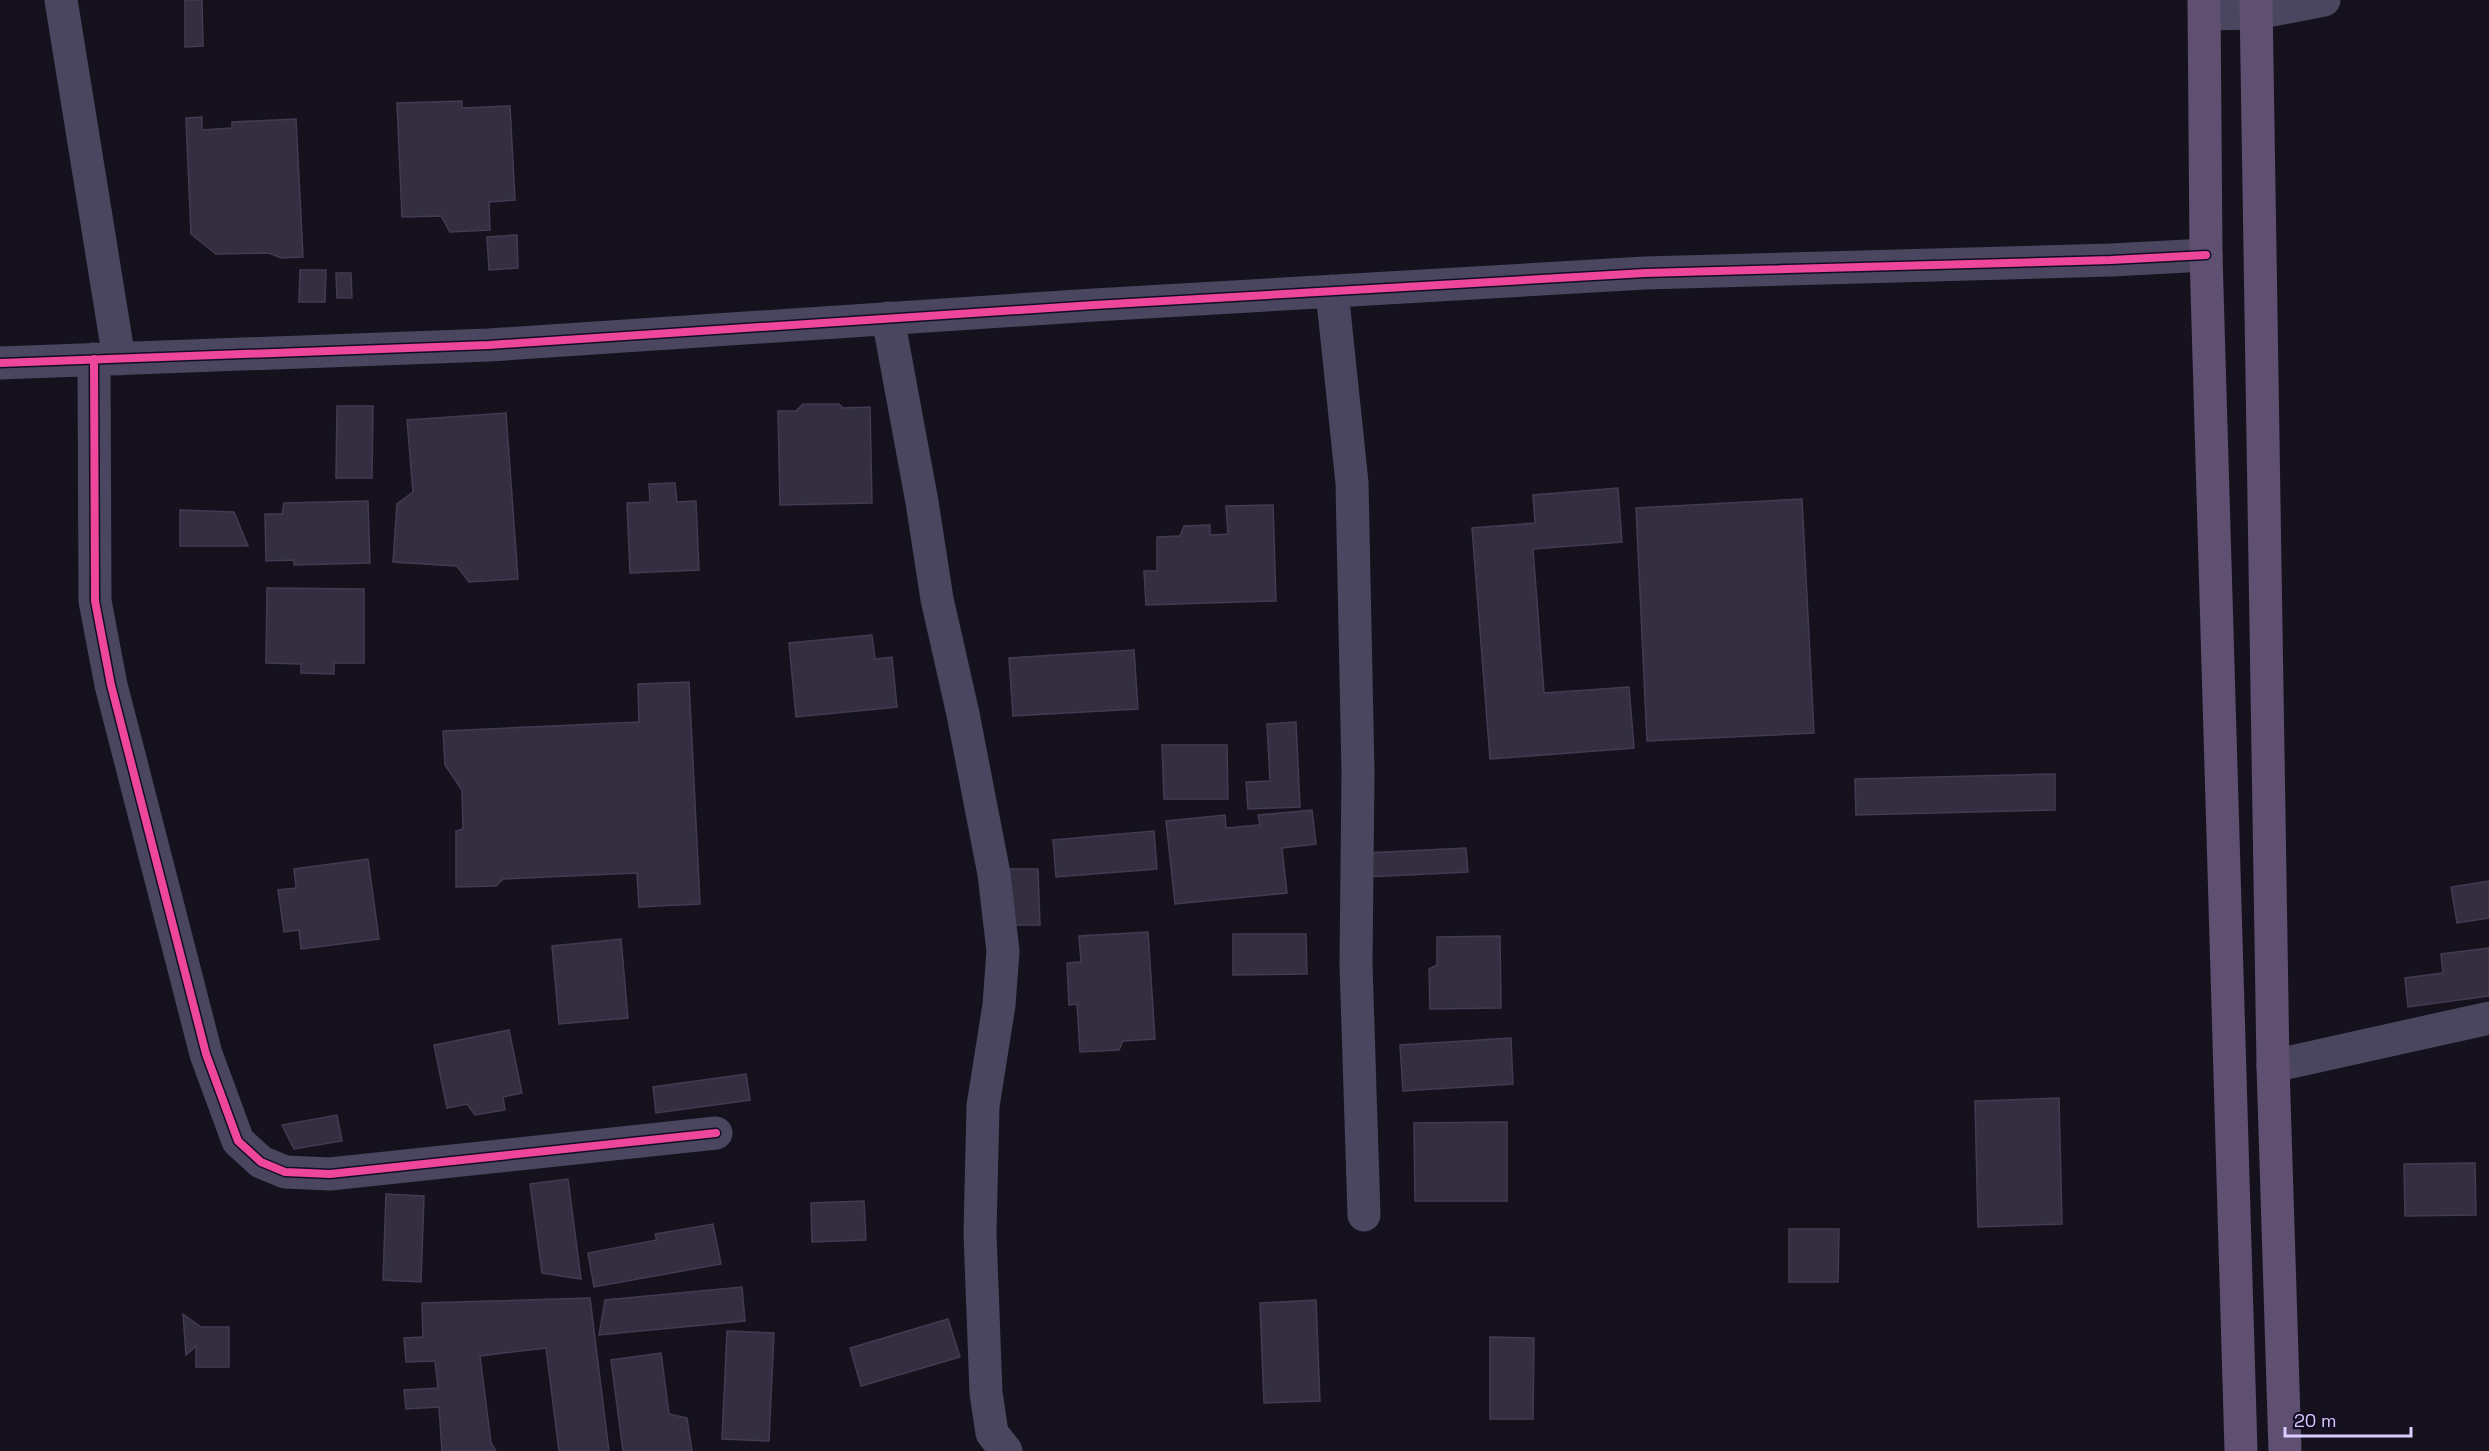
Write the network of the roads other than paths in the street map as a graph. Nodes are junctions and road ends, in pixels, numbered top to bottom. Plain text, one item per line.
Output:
1 (61, 0) edge
2 (2324, 0) edge
3 (2204, 7) edge
4 (2257, 7) edge
5 (2206, 255) junction
6 (1332, 291) junction
7 (888, 318) junction
8 (107, 359) junction
9 (0, 363) edge
10 (2489, 1018) edge
11 (2273, 1066) junction
12 (2275, 1124) junction
13 (2232, 1126) junction
14 (716, 1133) dead end
15 (1364, 1215) dead end
16 (1006, 1451) edge
17 (2241, 1451) edge
18 (2285, 1451) edge

1 - 8 street
2 - 4 street
3 - 4 street
3 - 5 main road
4 - 11 main road
5 - 6 street
5 - 13 main road
6 - 7 street
6 - 15 street
7 - 8 street
7 - 16 street
8 - 9 street
8 - 14 street
10 - 11 street
11 - 12 main road
12 - 13 main road
12 - 18 main road
13 - 17 main road

